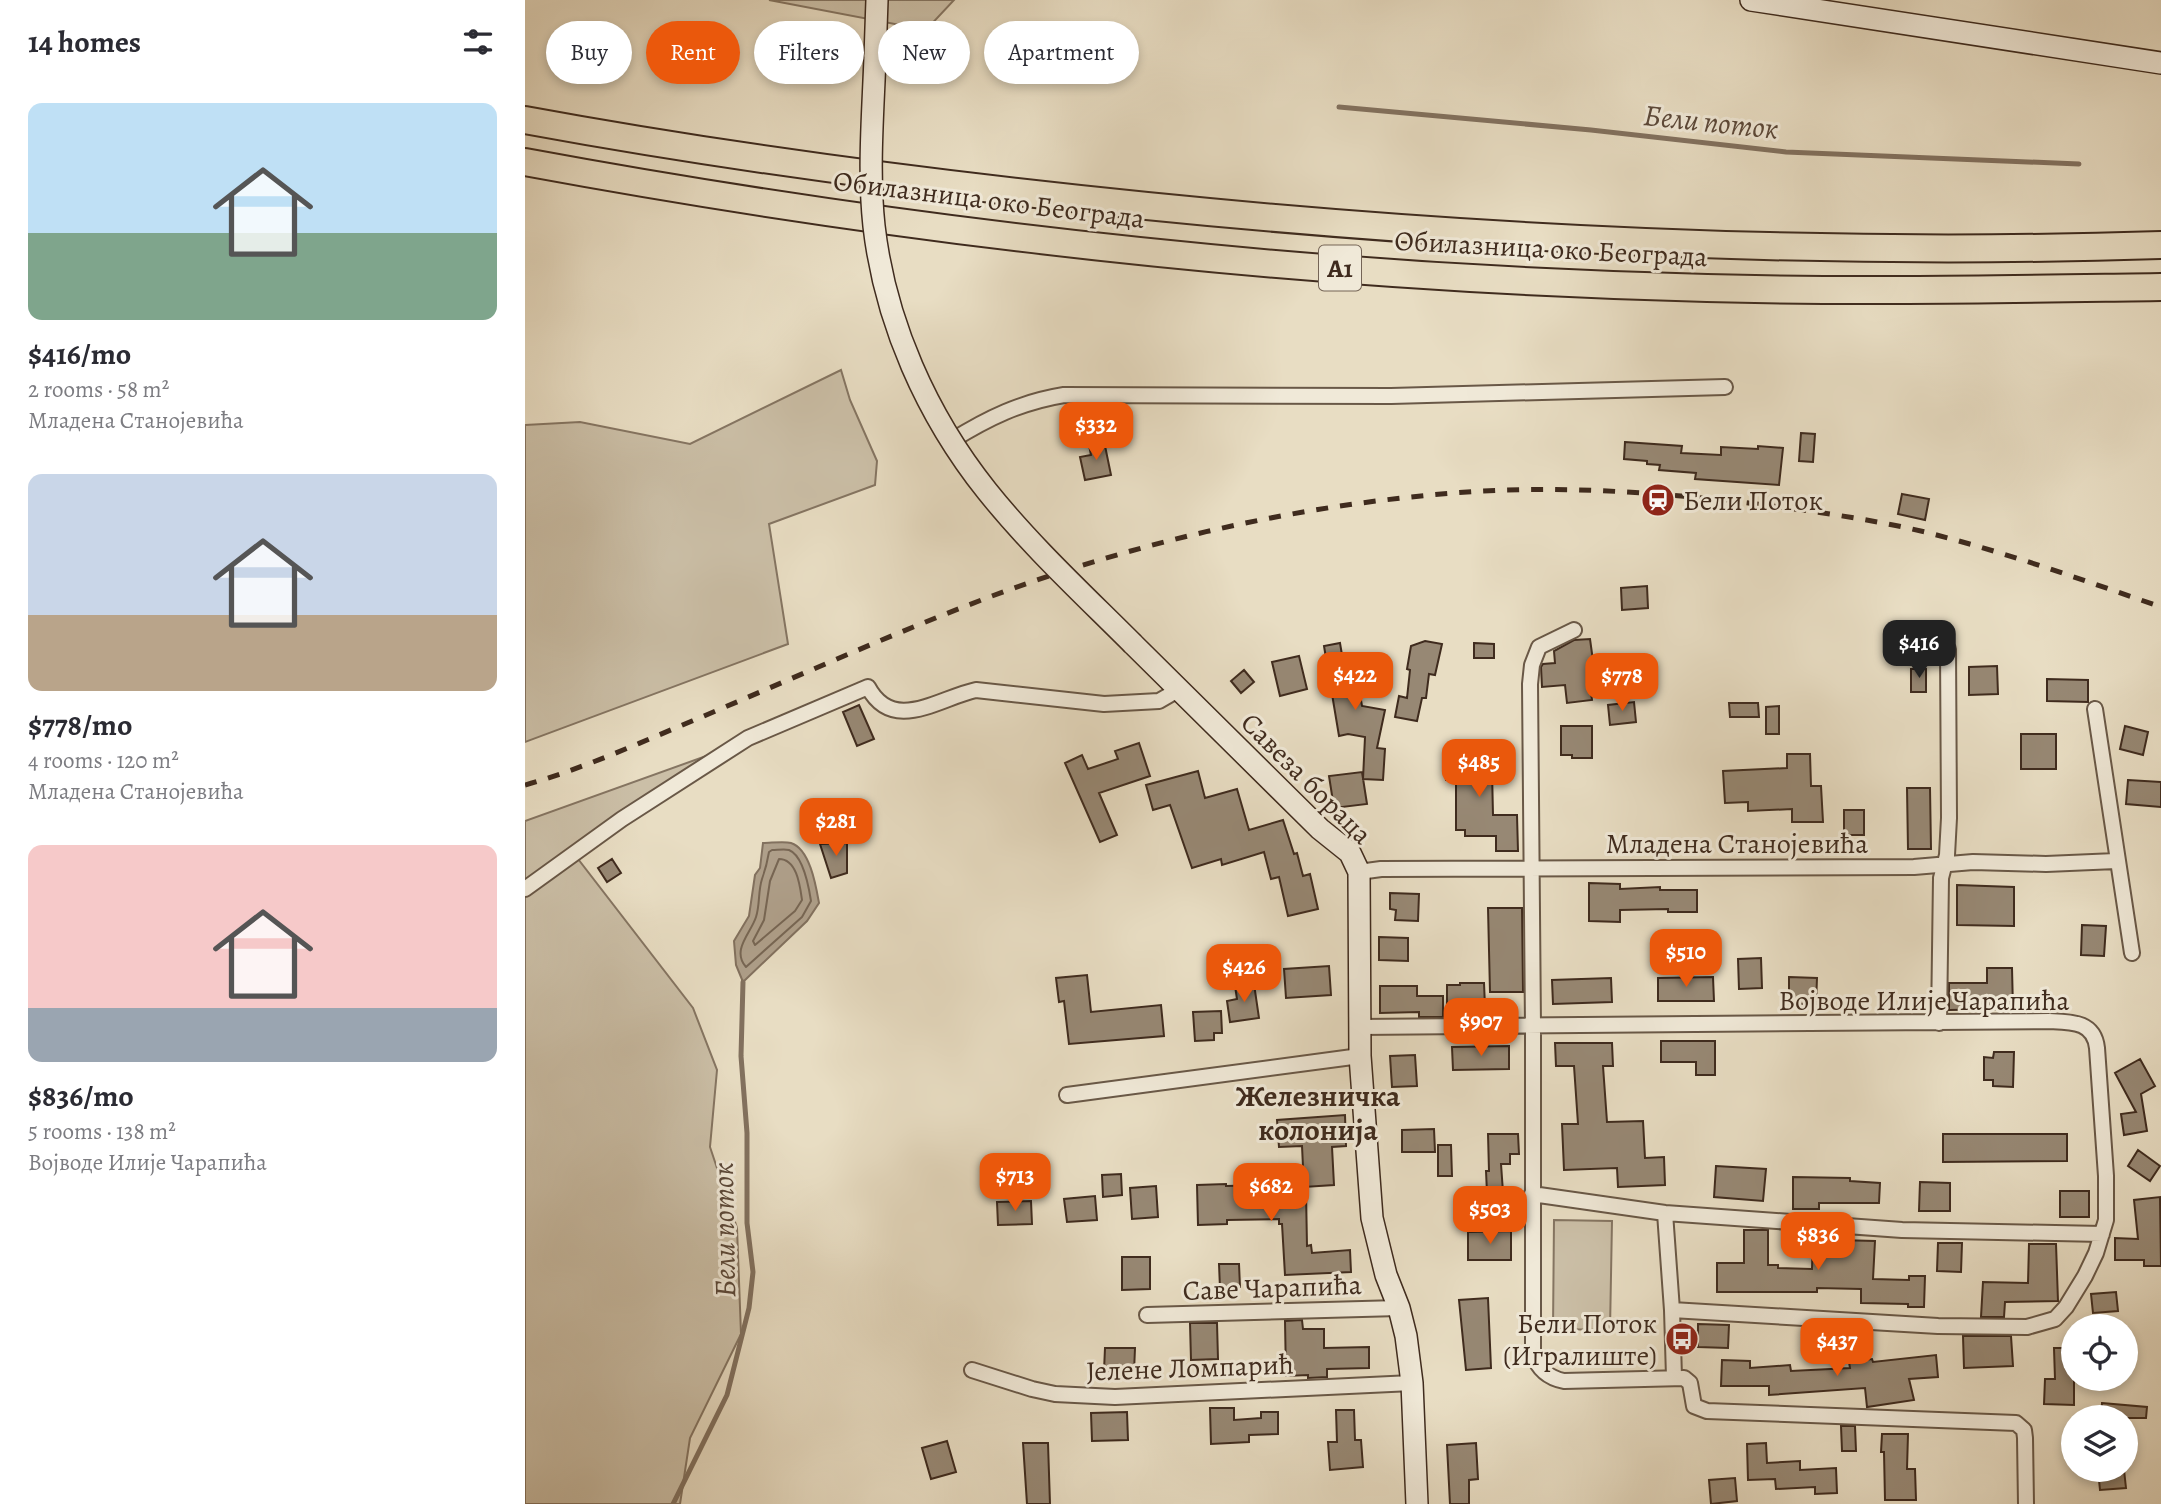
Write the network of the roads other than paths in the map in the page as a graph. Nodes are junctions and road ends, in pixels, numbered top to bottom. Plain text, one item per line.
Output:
1 (877, 0) edge
2 (1751, 0) edge
3 (2161, 63) edge
4 (525, 120) edge
5 (525, 162) edge
6 (2161, 245) edge
7 (2161, 287) edge
8 (1725, 387) dead end
9 (951, 442) junction
10 (1574, 630) dead end
11 (1948, 649) dead end
12 (1178, 690) junction
13 (2095, 709) dead end
14 (2116, 861) junction
15 (1944, 866) junction
16 (1531, 868) junction
17 (1359, 872) junction
18 (525, 889) edge
19 (2132, 953) dead end
20 (1939, 1023) junction
21 (1360, 1027) junction
22 (1533, 1027) junction
23 (1360, 1056) junction
24 (1067, 1095) dead end
25 (1532, 1194) junction
26 (1665, 1213) junction
27 (2102, 1234) junction
28 (1399, 1308) junction
29 (1672, 1310) junction
30 (1147, 1315) dead end
31 (972, 1370) dead end
32 (1674, 1377) junction
33 (1412, 1383) junction
34 (1417, 1504) edge
35 (2026, 1504) edge

1 - 9 street, Савеза бораца, bridge
2 - 3 street
4 - 6 highway, Обилазница око Београда / A1
5 - 7 highway, Обилазница око Београда / A1
8 - 9 street
9 - 12 street, Савеза бораца, bridge
10 - 16 street
11 - 15 street
12 - 17 street, Савеза бораца
12 - 18 street
13 - 14 street
14 - 15 street, Младена Станојевића
14 - 19 street
15 - 16 street, Младена Станојевића
15 - 20 street
16 - 17 street, Младена Станојевића
16 - 22 street
17 - 21 street, Савеза бораца
20 - 22 street, Војводе Илије Чарапића
20 - 27 street, Војводе Илије Чарапића
21 - 22 street, Војводе Илије Чарапића
21 - 23 street, Савеза бораца
22 - 25 street
23 - 24 street
23 - 28 street, Савеза бораца
25 - 26 street
25 - 32 street
26 - 27 street
26 - 29 street
27 - 29 street, Војводе Илије Чарапића
28 - 30 street, Саве Чарапића
28 - 33 street, Савеза бораца
29 - 32 street
31 - 33 street, Јелене Ломпарић
32 - 35 street
33 - 34 street, Савеза бораца

